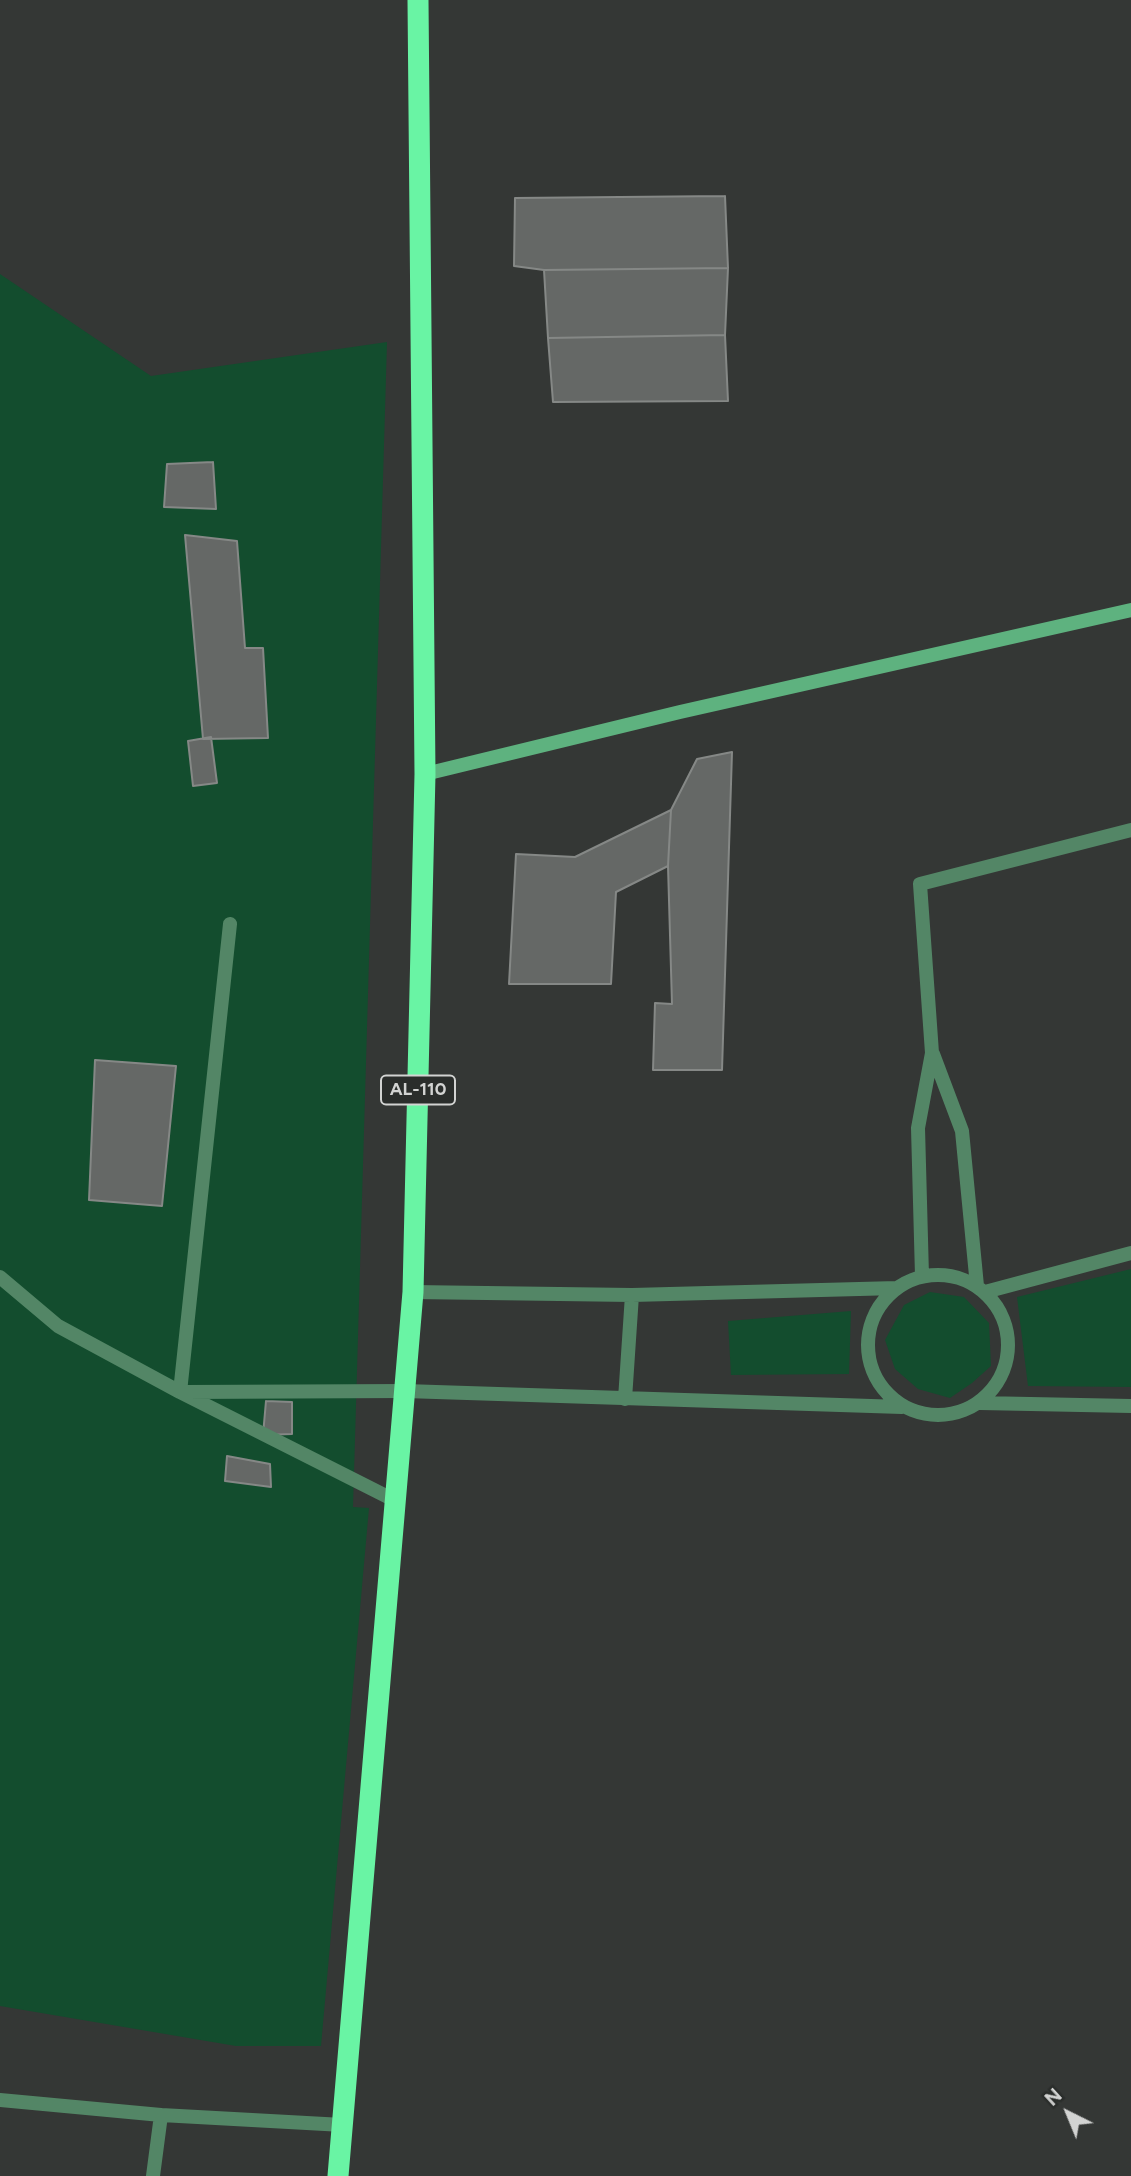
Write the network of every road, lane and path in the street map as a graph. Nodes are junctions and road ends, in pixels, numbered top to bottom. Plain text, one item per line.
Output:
1 (418, 0) edge
2 (1131, 610) edge
3 (425, 774) junction
4 (1131, 830) edge
5 (230, 924) dead end
6 (932, 1053) junction
7 (1131, 1253) edge
8 (922, 1276) junction
9 (0, 1277) edge
10 (897, 1288) junction
11 (981, 1289) junction
12 (413, 1292) junction
13 (632, 1295) junction
14 (405, 1391) junction
15 (180, 1392) junction
16 (625, 1399) junction
17 (980, 1403) junction
18 (1131, 1406) edge
19 (902, 1407) junction
20 (394, 1500) junction
21 (0, 2100) edge
22 (161, 2115) junction
23 (343, 2125) junction
24 (153, 2176) edge
25 (338, 2176) edge

1 - 3 highway, AL-110
2 - 3 street
3 - 12 highway, AL-110
4 - 6 street
5 - 15 street
6 - 8 street
6 - 11 street
7 - 11 street
8 - 10 street
8 - 11 street
9 - 15 street
10 - 13 street
10 - 19 street
11 - 17 street
12 - 13 street
12 - 14 highway, AL-110
13 - 16 street
14 - 15 street
14 - 16 street
14 - 20 highway, AL-110
15 - 20 street
16 - 19 street
17 - 18 street
17 - 19 street
20 - 23 highway, AL-110
21 - 22 street
22 - 23 street
22 - 24 street
23 - 25 highway, AL-110

